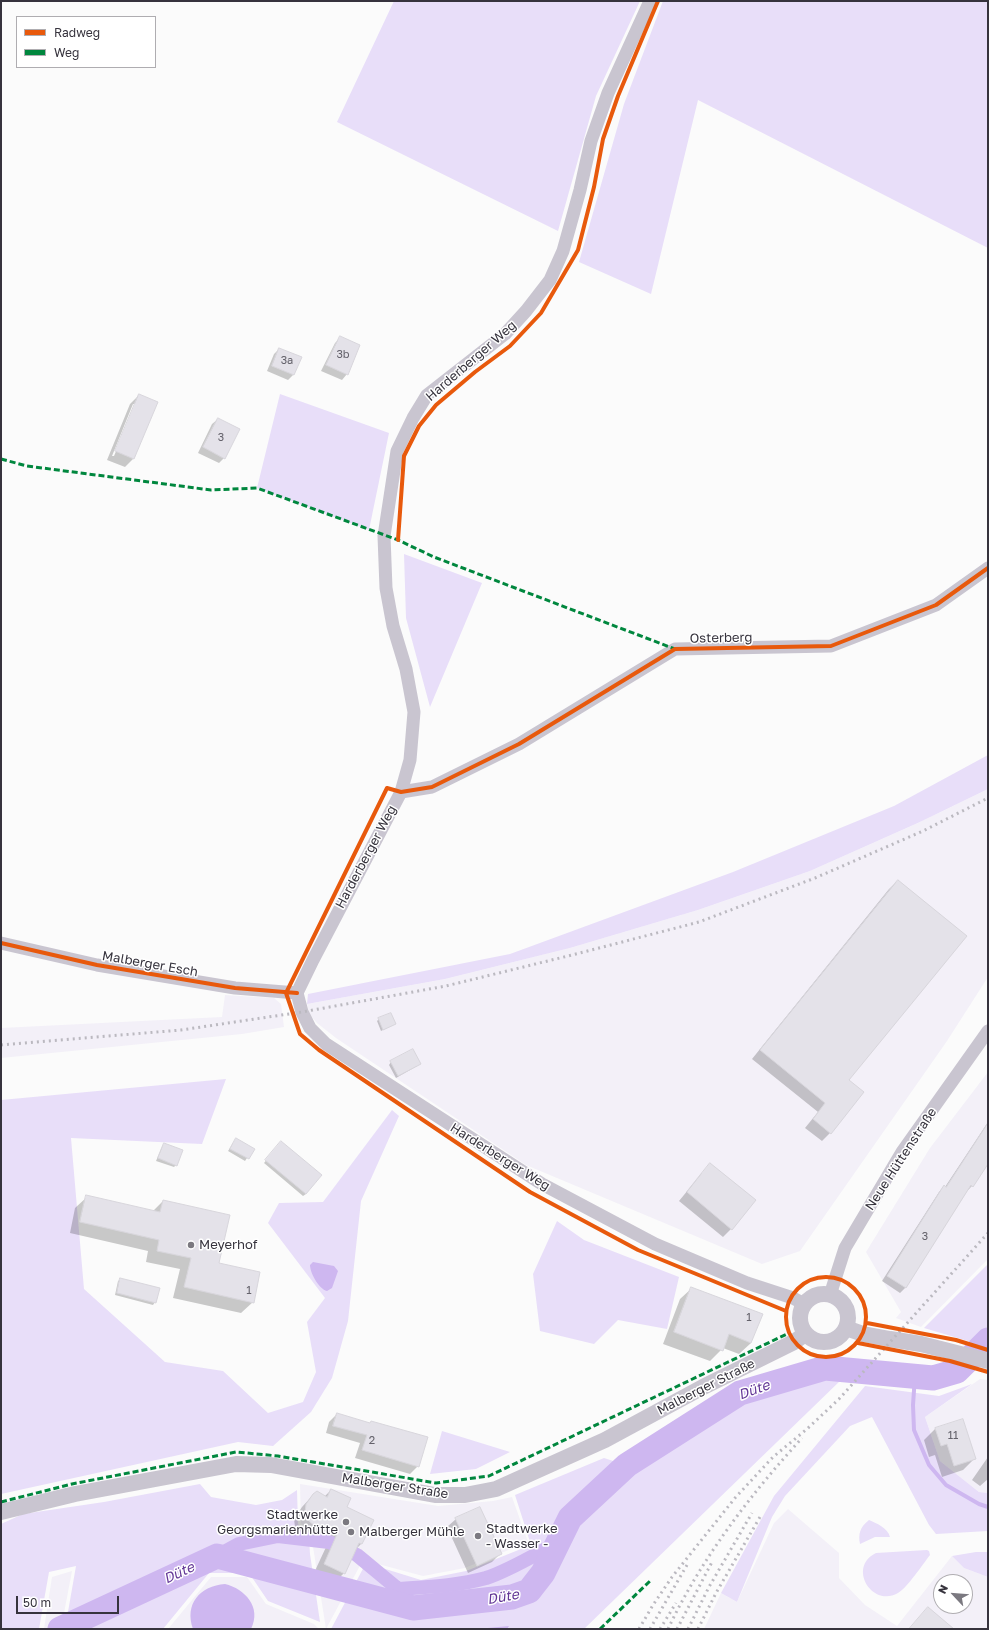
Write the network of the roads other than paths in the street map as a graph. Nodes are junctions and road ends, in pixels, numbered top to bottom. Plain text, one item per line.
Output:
1 (650, 1) edge
2 (988, 568) edge
3 (400, 792) junction
4 (1, 943) edge
5 (297, 993) junction
6 (988, 1031) edge
7 (830, 1295) junction
8 (804, 1304) junction
9 (846, 1328) junction
10 (805, 1334) junction
11 (988, 1361) edge
12 (1, 1512) edge

1 - 3 street, Harderberger Weg
2 - 3 street, Osterberg
3 - 5 street, Harderberger Weg
4 - 5 street, Malberger Esch
5 - 8 street, Harderberger Weg
6 - 7 street, Neue Hüttenstraße
7 - 8 street
7 - 9 street
8 - 10 street
9 - 10 street
9 - 11 street
10 - 12 street, Malberger Straße

